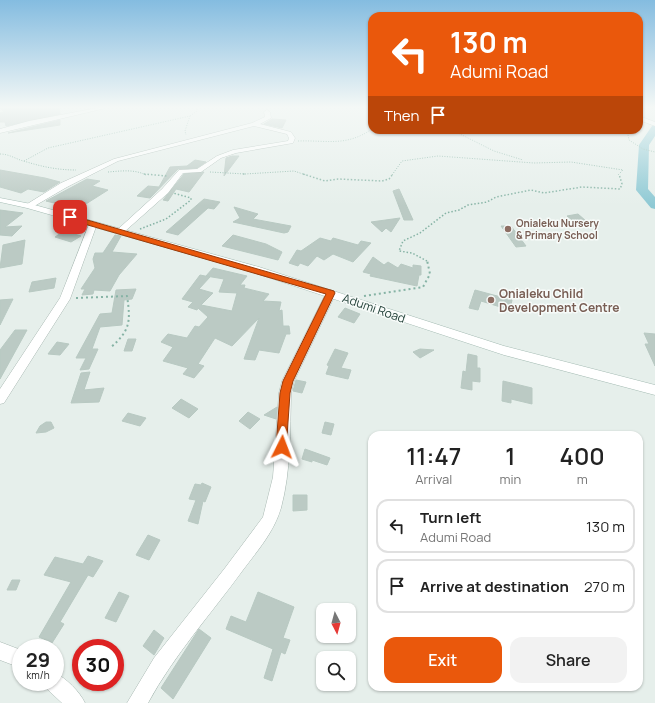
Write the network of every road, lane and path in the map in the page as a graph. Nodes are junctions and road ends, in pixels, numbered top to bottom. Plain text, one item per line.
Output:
1 (76, 141) edge
2 (194, 141) edge
3 (300, 141) edge
4 (322, 141) edge
5 (349, 141) edge
6 (474, 141) edge
7 (629, 141) edge
8 (190, 142) joint
9 (291, 142) joint
10 (655, 152) edge
11 (0, 154) edge
12 (24, 161) junction
13 (526, 161) junction
14 (92, 171) junction
15 (199, 171) junction
16 (176, 176) junction
17 (165, 191) junction
18 (0, 200) edge
19 (28, 206) junction
20 (93, 224) junction
21 (122, 232) junction
22 (331, 293) junction
23 (345, 298) junction
24 (64, 299) junction
25 (110, 348) dead end
26 (655, 390) edge
27 (0, 399) edge
28 (0, 651) edge
29 (12, 656) edge
30 (63, 691) edge
31 (75, 703) edge
32 (137, 703) edge

1 - 12 path
2 - 8 street
3 - 9 path
4 - 5 path
6 - 13 path
7 - 10 path
8 - 14 street
9 - 15 street
11 - 12 path
12 - 14 path
13 - 15 path
13 - 23 path
14 - 16 path
14 - 19 street
15 - 16 street
16 - 17 street
17 - 21 street
17 - 21 path
18 - 19 main road, Adumi Road
19 - 20 main road, Adumi Road
20 - 21 main road, Adumi Road
20 - 24 street
21 - 22 main road, Adumi Road
22 - 23 main road, Adumi Road
22 - 32 street
23 - 26 main road, Adumi Road
24 - 25 path
24 - 27 street
28 - 29 street
30 - 31 street

